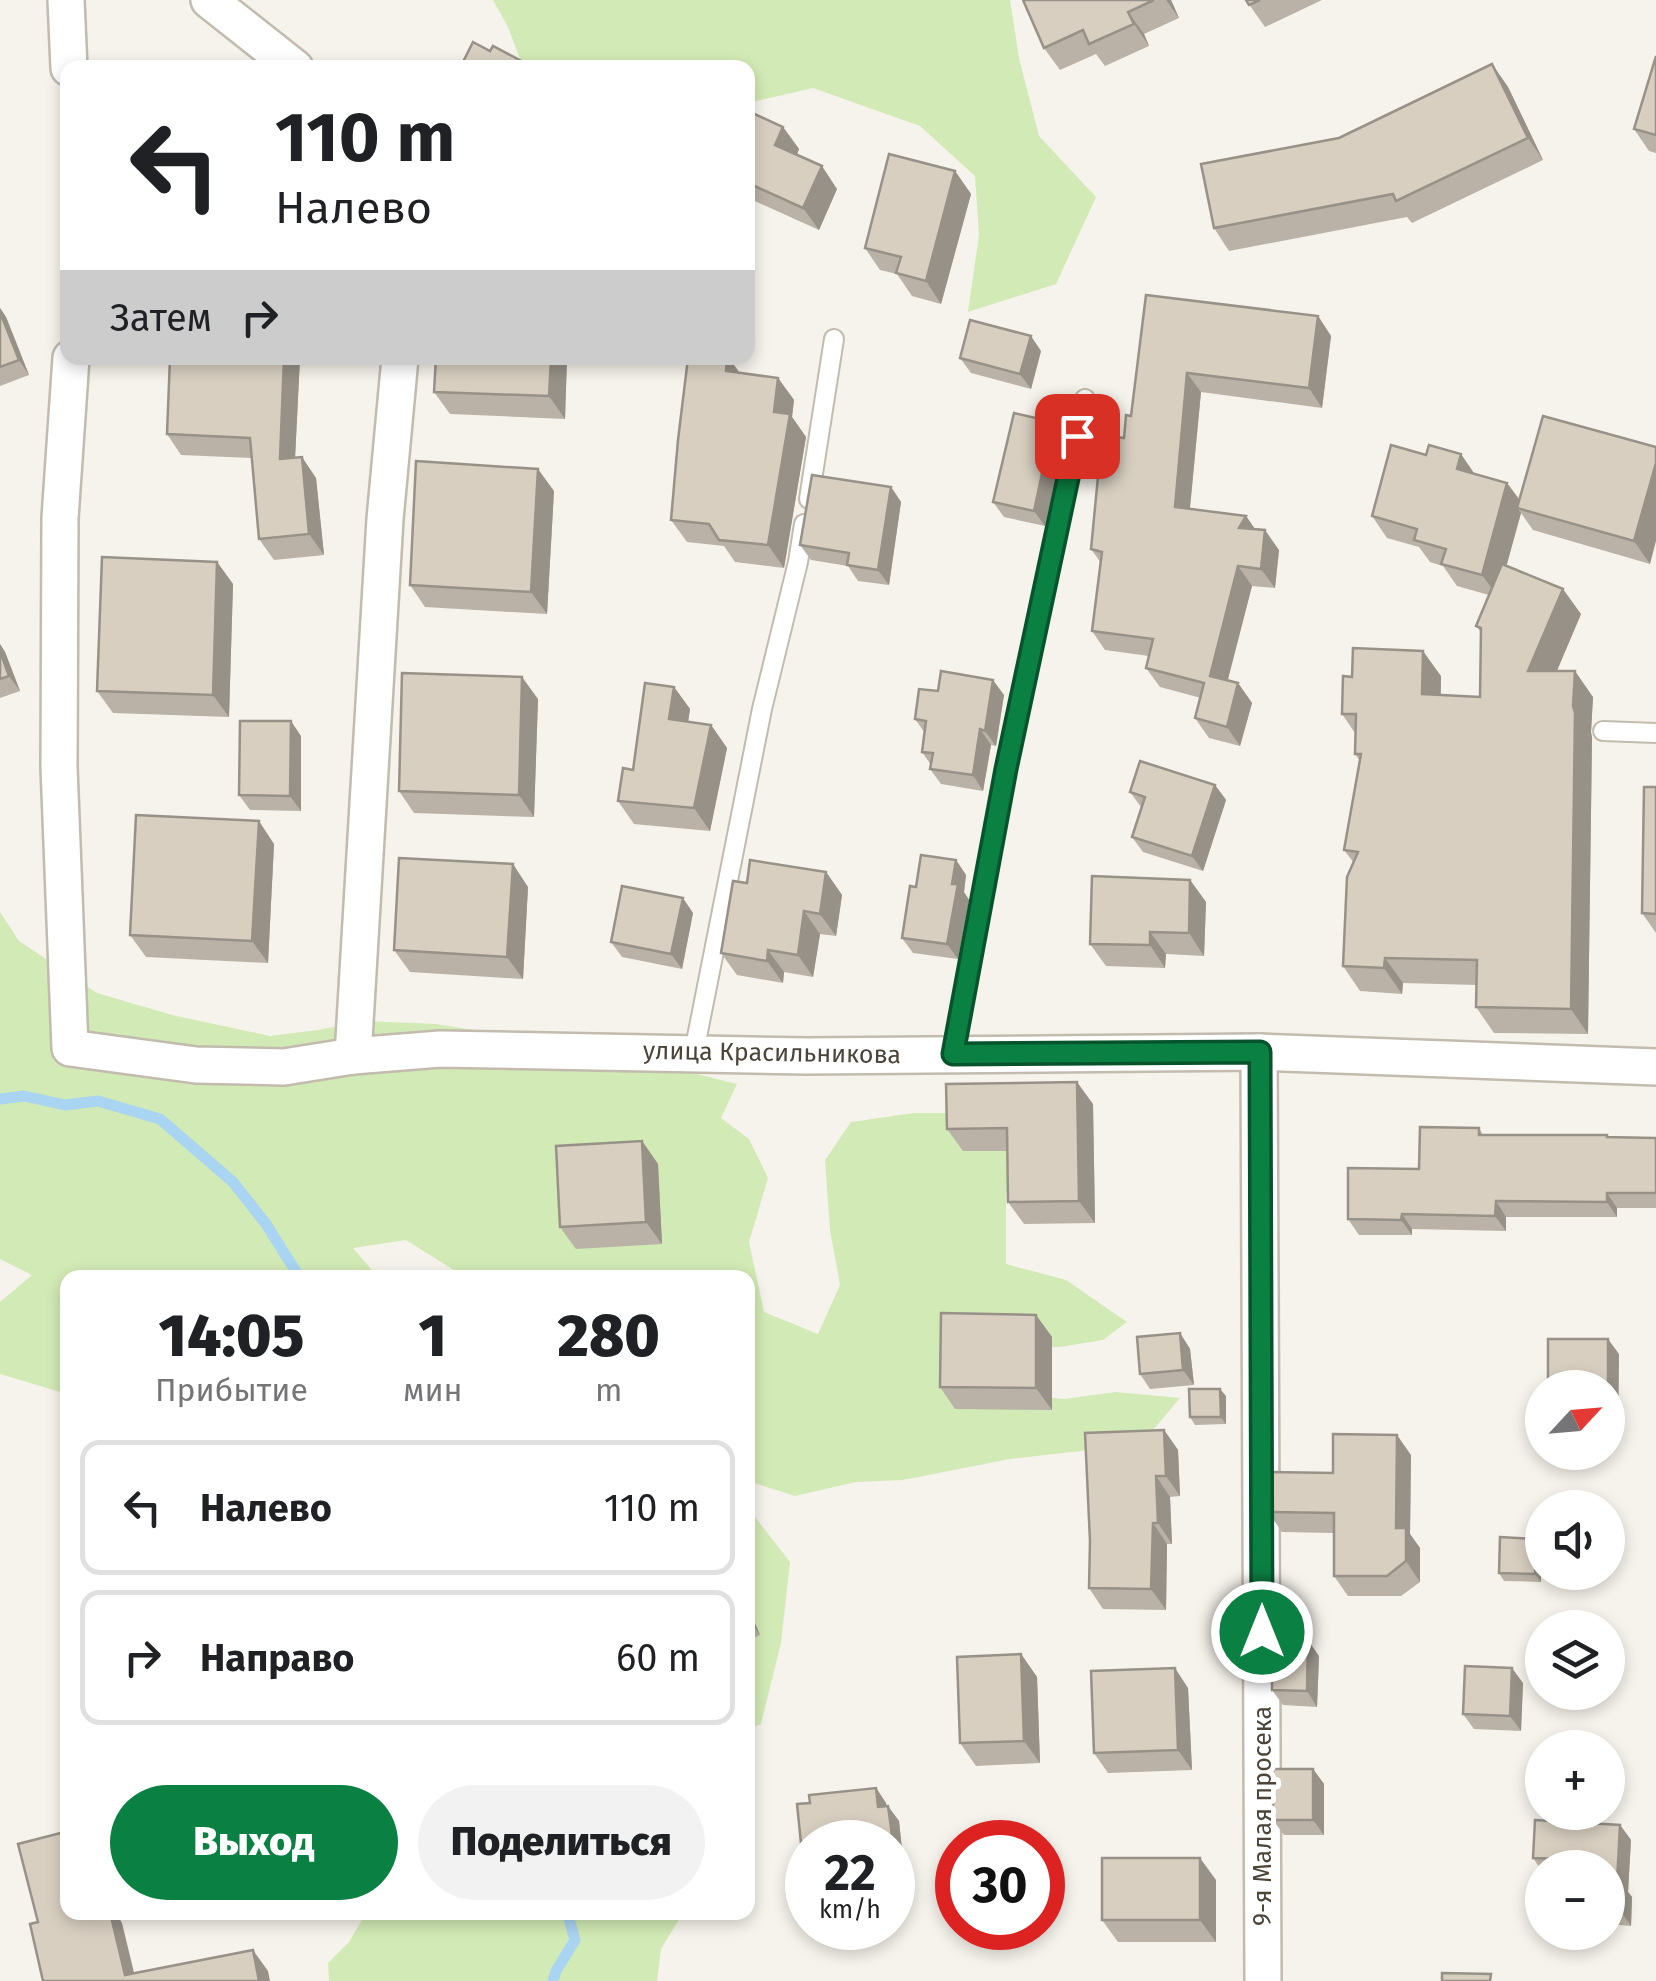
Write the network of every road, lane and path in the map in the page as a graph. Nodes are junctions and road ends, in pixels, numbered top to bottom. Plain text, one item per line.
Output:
1 (66, 0) edge
2 (208, 0) edge
3 (69, 60) edge
4 (286, 60) edge
5 (834, 339) dead end
6 (71, 365) edge
7 (399, 365) edge
8 (1085, 400) dead end
9 (1603, 731) dead end
10 (1656, 733) edge
11 (694, 1052) junction
12 (1260, 1052) junction
13 (953, 1054) junction
14 (354, 1056) junction
15 (1656, 1066) edge
16 (1263, 1981) edge

1 - 3 street
2 - 4 street
5 - 11 lane
6 - 14 street, улица Красильникова
7 - 14 street
8 - 13 lane
9 - 10 lane
11 - 13 street, улица Красильникова
11 - 14 street, улица Красильникова
12 - 13 street, улица Красильникова
12 - 15 street, улица Красильникова
12 - 16 street, 9-я Малая просека

